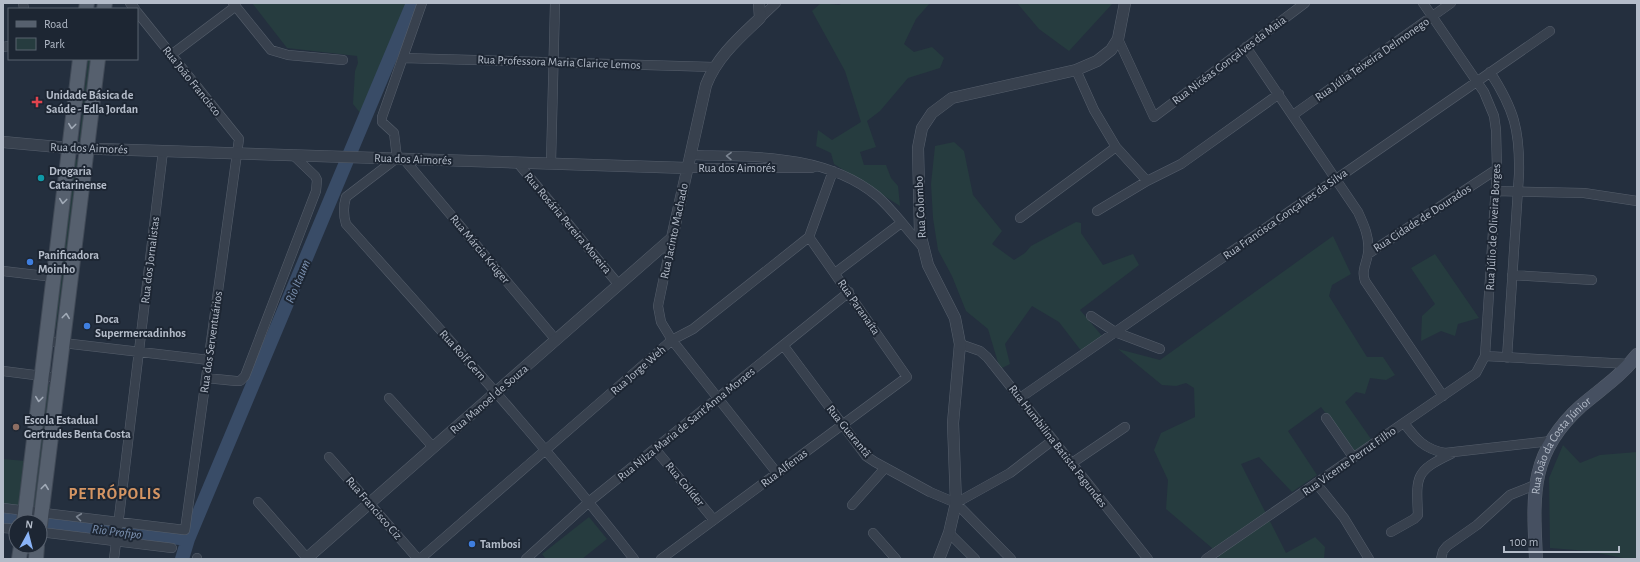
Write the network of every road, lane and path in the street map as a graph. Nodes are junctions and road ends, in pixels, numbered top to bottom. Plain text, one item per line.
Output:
1 (422, 3) edge
2 (555, 3) edge
3 (759, 3) edge
4 (776, 3) edge
5 (1125, 3) edge
6 (1305, 3) edge
7 (1423, 3) edge
8 (1451, 3) edge
9 (234, 5) edge
10 (138, 13) edge
11 (1432, 16) junction
12 (760, 18) junction
13 (1550, 30) dead end
14 (1118, 39) junction
15 (1246, 47) junction
16 (171, 55) junction
17 (403, 58) junction
18 (80, 60) edge
19 (98, 60) edge
20 (343, 60) dead end
21 (553, 62) junction
22 (714, 67) junction
23 (1076, 70) junction
24 (1490, 72) junction
25 (1477, 81) junction
26 (1278, 94) junction
27 (1293, 115) junction
28 (3, 142) edge
29 (1116, 147) junction
30 (69, 148) junction
31 (86, 148) junction
32 (163, 151) junction
33 (237, 153) junction
34 (293, 155) junction
35 (690, 156) junction
36 (400, 158) junction
37 (517, 162) junction
38 (551, 163) junction
39 (687, 168) junction
40 (823, 168) junction
41 (1497, 169) junction
42 (833, 171) junction
43 (1337, 178) junction
44 (1147, 181) junction
45 (1495, 191) junction
46 (1518, 191) junction
47 (1637, 201) edge
48 (1097, 211) dead end
49 (1020, 218) dead end
50 (901, 223) junction
51 (810, 237) junction
52 (672, 238) junction
53 (922, 246) junction
54 (1368, 254) junction
55 (3, 270) edge
56 (835, 273) junction
57 (1512, 275) junction
58 (54, 277) junction
59 (1592, 280) dead end
60 (619, 285) junction
61 (848, 292) junction
62 (1091, 316) dead end
63 (1115, 332) junction
64 (556, 340) junction
65 (672, 340) junction
66 (46, 341) junction
67 (62, 343) junction
68 (960, 344) junction
69 (783, 345) junction
70 (1160, 349) dead end
71 (138, 352) junction
72 (1485, 356) junction
73 (1507, 358) junction
74 (209, 360) junction
75 (1633, 360) edge
76 (3, 371) edge
77 (42, 376) junction
78 (907, 377) joint
79 (58, 378) junction
80 (206, 378) junction
81 (496, 392) junction
82 (1443, 396) junction
83 (389, 398) dead end
84 (718, 398) junction
85 (1020, 398) junction
86 (1326, 418) dead end
87 (1404, 423) junction
88 (842, 425) junction
89 (1125, 427) dead end
90 (1053, 440) junction
91 (1551, 441) junction
92 (433, 447) junction
93 (655, 449) junction
94 (546, 450) junction
95 (1451, 454) junction
96 (329, 457) dead end
97 (1353, 458) junction
98 (1072, 463) junction
99 (885, 468) junction
100 (777, 473) junction
101 (1316, 483) junction
102 (1535, 485) junction
103 (590, 501) junction
104 (258, 502) dead end
105 (370, 503) junction
106 (956, 503) junction
107 (852, 505) dead end
108 (3, 508) edge
109 (19, 514) edge
110 (24, 514) edge
111 (42, 514) edge
112 (48, 519) edge
113 (714, 520) junction
114 (118, 522) junction
115 (1391, 532) dead end
116 (48, 533) edge
117 (873, 533) dead end
118 (949, 533) junction
119 (116, 542) junction
120 (172, 548) dead end
121 (306, 558) edge
122 (1144, 558) edge
123 (114, 559) edge
124 (419, 559) edge
125 (526, 559) edge
126 (634, 559) edge
127 (661, 559) edge
128 (896, 559) edge
129 (939, 559) edge
130 (975, 559) edge
131 (1011, 559) edge
132 (1206, 559) edge
133 (1369, 559) edge
134 (1441, 559) edge
135 (1536, 559) edge

1 - 17 street
2 - 21 street
3 - 12 street
4 - 12 street, Rua Jacinto Machado
5 - 14 street, Rua Colombo
6 - 15 street, Rua Nicéas Gonçalves da Maia
7 - 11 street, Rua Júlio de Oliveira Borges
8 - 11 street, Rua Júlia Teixeira Delmonego
9 - 16 street
9 - 20 street
10 - 16 street, Rua João Francisco
11 - 25 street, Rua Júlio de Oliveira Borges
11 - 27 street, Rua Júlia Teixeira Delmonego
12 - 22 street, Rua Jacinto Machado
13 - 24 street, Rua Francisca Gonçalves da Silva
14 - 15 street, Rua Nicéas Gonçalves da Maia
14 - 23 street, Rua Colombo
15 - 26 street
16 - 33 street, Rua João Francisco
17 - 21 street, Rua Professora Maria Clarice Lemos
17 - 36 street
18 -> 30 main road
19 - 31 main road
21 - 22 street, Rua Professora Maria Clarice Lemos
21 - 38 street
22 - 35 street, Rua Jacinto Machado
23 - 29 street
23 - 53 street, Rua Colombo
24 - 25 street, Rua Francisca Gonçalves da Silva
24 - 46 street, Rua Júlio de Oliveira Borges
25 - 41 street, Rua Júlio de Oliveira Borges
25 - 43 street, Rua Francisca Gonçalves da Silva
26 - 27 street
26 - 44 street
27 - 43 street
28 - 30 street, Rua dos Aimorés
29 - 44 street
29 - 49 street
30 - 31 street, Rua dos Aimorés
30 -> 58 main road
31 - 32 street, Rua dos Aimorés
67 -> 31 main road
32 - 33 street, Rua dos Aimorés
32 - 71 street, Rua dos Jornalistas
33 - 34 street, Rua dos Aimorés
33 - 74 street, Rua dos Serventuários
34 - 36 street, Rua dos Aimorés
34 - 80 street
35 - 39 street, Rua Jacinto Machado
40 -> 35 street, Rua dos Aimorés
36 - 37 street, Rua dos Aimorés
36 - 64 street, Rua Márcia Krüger
36 - 81 street, Rua Rolf Gern
37 - 38 street, Rua dos Aimorés
37 - 60 street, Rua Rosária Pereira Moreira
38 - 39 street, Rua dos Aimorés
39 - 40 street, Rua dos Aimorés
39 - 52 street, Rua Jacinto Machado
40 - 42 street, Rua dos Aimorés
41 - 45 street, Rua Júlio de Oliveira Borges
41 - 54 street, Rua Cidade de Dourados
42 - 50 street, Rua dos Aimorés
42 - 51 street
43 - 54 street
43 - 63 street, Rua Francisca Gonçalves da Silva
44 - 48 street
45 - 46 street
45 - 72 street, Rua Júlio de Oliveira Borges
46 - 47 street
46 - 57 street, Rua Júlio de Oliveira Borges
50 - 53 street, Rua dos Aimorés
50 - 56 street
51 - 56 street, Rua Paranaíta
51 - 65 street, Rua Jorge Weh
52 - 60 street, Rua Manoel de Souza
52 - 65 street, Rua Jacinto Machado
53 - 68 street, Rua Colombo
54 - 82 street
55 - 58 street
56 - 61 street, Rua Paranaíta
57 - 59 street
57 - 73 street, Rua Júlio de Oliveira Borges
58 - 66 main road
60 - 64 street, Rua Manoel de Souza
61 - 69 street, Rua Nilza Maria de Sant'Anna Moraes
61 - 78 street, Rua Paranaíta
62 - 63 street
63 - 70 street
63 - 85 street, Rua Francisca Gonçalves da Silva
64 - 81 street, Rua Manoel de Souza
65 - 84 street, Rua Jacinto Machado
65 - 94 street, Rua Jorge Weh
66 - 67 street
66 - 77 main road
67 - 71 street
67 - 79 main road
68 - 85 street, Rua Humbilina Batista Fagundes
68 - 106 street, Rua Colombo
69 - 84 street, Rua Nilza Maria de Sant'Anna Moraes
69 - 88 street, Rua Guarantã
71 - 74 street
71 - 114 street, Rua dos Jornalistas
72 - 73 street
72 - 82 street, Rua Vicente Perrut Filho
73 - 75 street
74 - 80 street, Rua dos Serventuários
75 - 91 main road, Rua João da Costa Júnior
76 - 77 street
77 - 79 street
77 -> 110 main road
78 - 88 street, Rua Alfenas
111 -> 79 main road
80 - 114 street, Rua dos Serventuários
81 - 92 street, Rua Manoel de Souza
81 - 94 street, Rua Rolf Gern
82 - 87 street, Rua Vicente Perrut Filho
83 - 92 street
84 - 93 street, Rua Nilza Maria de Sant'Anna Moraes
84 - 100 street, Rua Jacinto Machado
85 - 90 street, Rua Humbilina Batista Fagundes
86 - 97 street
87 - 95 street
87 - 97 street, Rua Vicente Perrut Filho
88 - 99 street, Rua Guarantã
88 - 100 street, Rua Alfenas
89 - 98 street
90 - 98 street, Rua Humbilina Batista Fagundes
90 - 106 street
91 - 95 street
91 - 102 main road, Rua João da Costa Júnior
92 - 105 street, Rua Manoel de Souza
93 - 103 street, Rua Nilza Maria de Sant'Anna Moraes
93 - 113 street, Rua Colíder
94 - 103 street, Rua Rolf Gern
94 - 124 street, Rua Jorge Weh
95 - 115 street
96 - 105 street, Rua Francisco Ciz
97 - 101 street, Rua Vicente Perrut Filho
98 - 122 street, Rua Humbilina Batista Fagundes
99 - 106 street, Rua Guarantã
99 - 107 street
100 - 113 street, Rua Alfenas
101 - 132 street, Rua Vicente Perrut Filho
101 - 133 street
102 - 134 street
102 - 135 main road, Rua João da Costa Júnior
103 - 125 street, Rua Nilza Maria de Sant'Anna Moraes
103 - 126 street, Rua Rolf Gern
104 - 121 street
105 - 121 street, Rua Manoel de Souza
105 - 124 street, Rua Francisco Ciz
106 - 118 street, Rua Colombo
106 - 131 street
108 - 109 street
114 -> 112 street
113 - 127 street, Rua Alfenas
114 - 119 street, Rua dos Jornalistas
116 - 119 street
117 - 128 street
118 - 129 street, Rua Colombo
118 - 130 street
119 - 120 street
119 - 123 street, Rua dos Jornalistas

